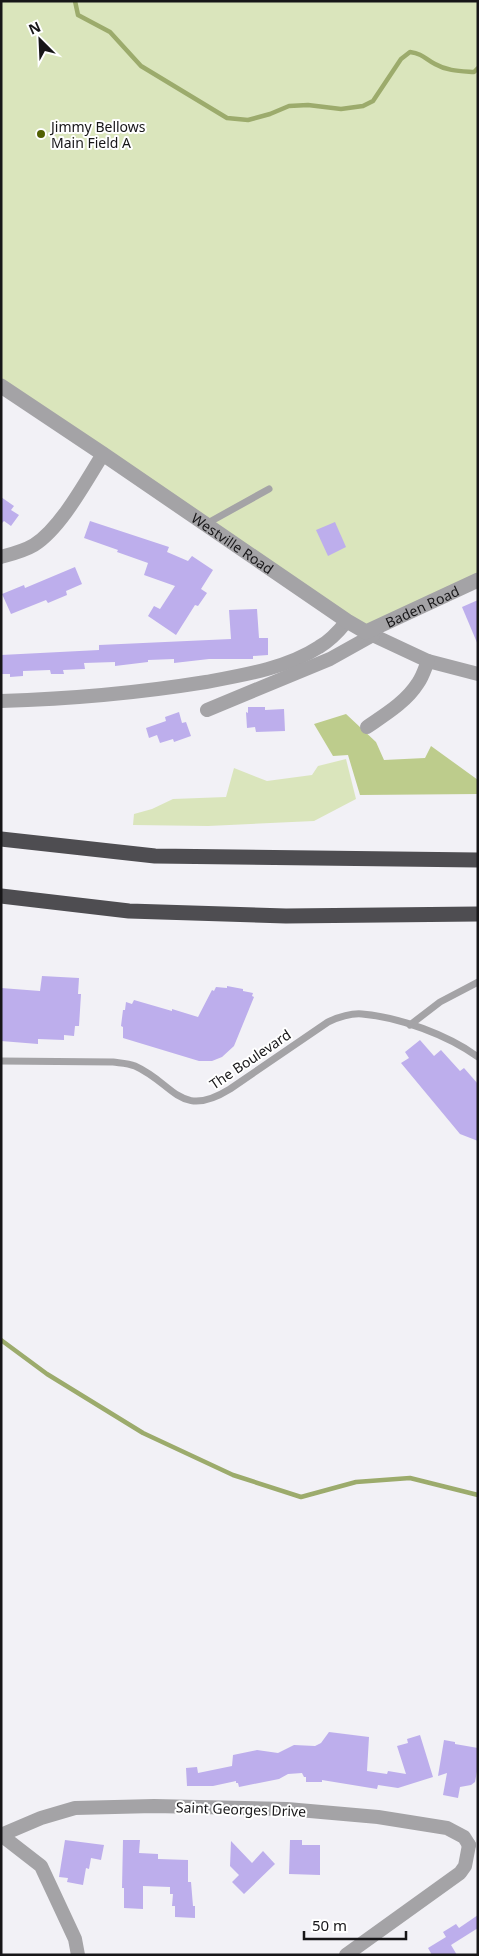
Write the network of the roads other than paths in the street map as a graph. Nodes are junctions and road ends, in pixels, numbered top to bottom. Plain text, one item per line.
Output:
1 (1, 386) edge
2 (103, 454) junction
3 (269, 489) dead end
4 (206, 524) junction
5 (1, 556) edge
6 (478, 580) edge
7 (347, 621) junction
8 (370, 634) junction
9 (428, 661) junction
10 (478, 674) edge
11 (1, 702) edge
12 (207, 710) dead end
13 (367, 727) dead end
14 (1, 840) edge
15 (478, 854) edge
16 (437, 859) junction
17 (478, 860) edge
18 (1, 896) edge
19 (478, 914) edge
20 (478, 982) edge
21 (410, 1025) junction
22 (478, 1057) edge
23 (1, 1061) edge
24 (1, 1835) edge
25 (473, 1844) edge
26 (78, 1955) edge
27 (346, 1955) edge

1 - 2 street, Westville Road
2 - 4 street, Westville Road
2 - 5 street
3 - 4 lane
4 - 7 street, Westville Road
6 - 8 street, Baden Road
7 - 8 street, Westville Road
7 - 11 street
8 - 9 street, Westville Road
8 - 12 street
9 - 10 street, Westville Road
9 - 13 street
14 - 16 highway
15 - 16 highway
16 - 17 highway
18 - 19 highway
20 - 21 lane
21 - 22 lane, The Boulevard
21 - 23 lane, The Boulevard
24 - 25 street, Saint Georges Drive
24 - 26 street
25 - 27 street

